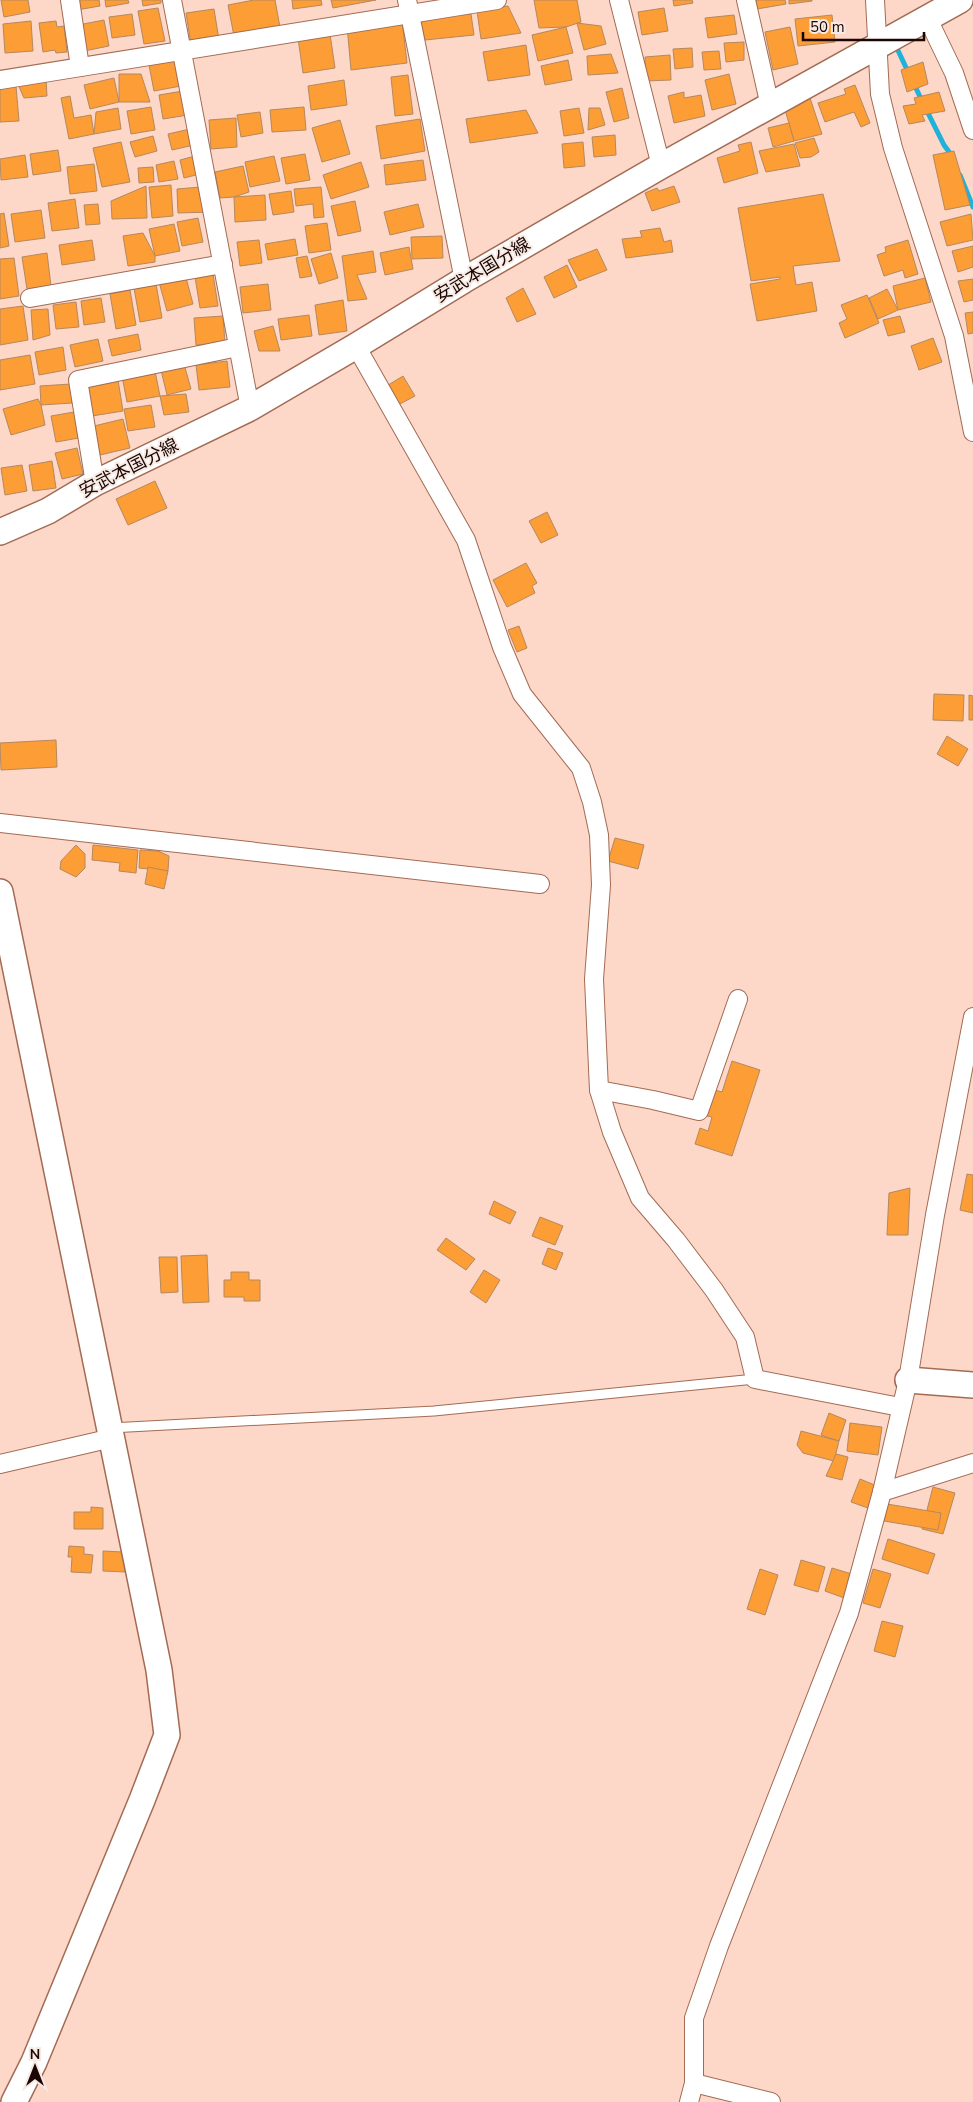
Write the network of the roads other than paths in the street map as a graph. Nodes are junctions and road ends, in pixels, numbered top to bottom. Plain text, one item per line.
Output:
1 (70, 0) edge
2 (172, 0) edge
3 (497, 0) edge
4 (619, 0) edge
5 (746, 0) edge
6 (875, 0) edge
7 (960, 0) edge
8 (409, 7) edge
9 (927, 17) junction
10 (878, 44) junction
11 (181, 50) junction
12 (80, 67) junction
13 (0, 80) edge
14 (770, 106) junction
15 (973, 130) edge
16 (661, 166) junction
17 (223, 264) junction
18 (464, 280) junction
19 (30, 298) dead end
20 (356, 346) junction
21 (238, 347) junction
22 (250, 408) junction
23 (973, 432) edge
24 (95, 483) junction
25 (0, 532) edge
26 (0, 823) edge
27 (540, 884) dead end
28 (0, 892) edge
29 (738, 999) dead end
30 (973, 1017) edge
31 (599, 1090) junction
32 (755, 1379) junction
33 (908, 1380) junction
34 (973, 1385) edge
35 (900, 1407) junction
36 (111, 1433) junction
37 (973, 1463) edge
38 (0, 1464) edge
39 (882, 1492) junction
40 (694, 2083) junction
41 (14, 2102) edge
42 (689, 2102) edge
43 (771, 2102) edge

1 - 12 street
2 - 11 street
3 - 8 street
4 - 16 street
5 - 14 street
6 - 10 street
7 - 9 street, 安武本国分線
8 - 11 street
8 - 18 street
9 - 10 street, 安武本国分線
9 - 15 street
10 - 14 street, 安武本国分線
10 - 23 street
11 - 12 street
11 - 17 street
12 - 13 street
14 - 16 street, 安武本国分線
16 - 18 street, 安武本国分線
17 - 19 street
17 - 21 street
18 - 20 street, 安武本国分線
20 - 22 street, 安武本国分線
20 - 31 street
21 - 22 street
21 - 24 street
22 - 24 street, 安武本国分線
24 - 25 street, 安武本国分線
26 - 27 street
28 - 36 street
29 - 31 street
30 - 33 street
31 - 32 street
32 - 35 street
32 - 36 lane
33 - 34 street
33 - 35 street
35 - 39 street
36 - 38 street
36 - 41 street
37 - 39 street
39 - 40 street
40 - 42 street
40 - 43 street

